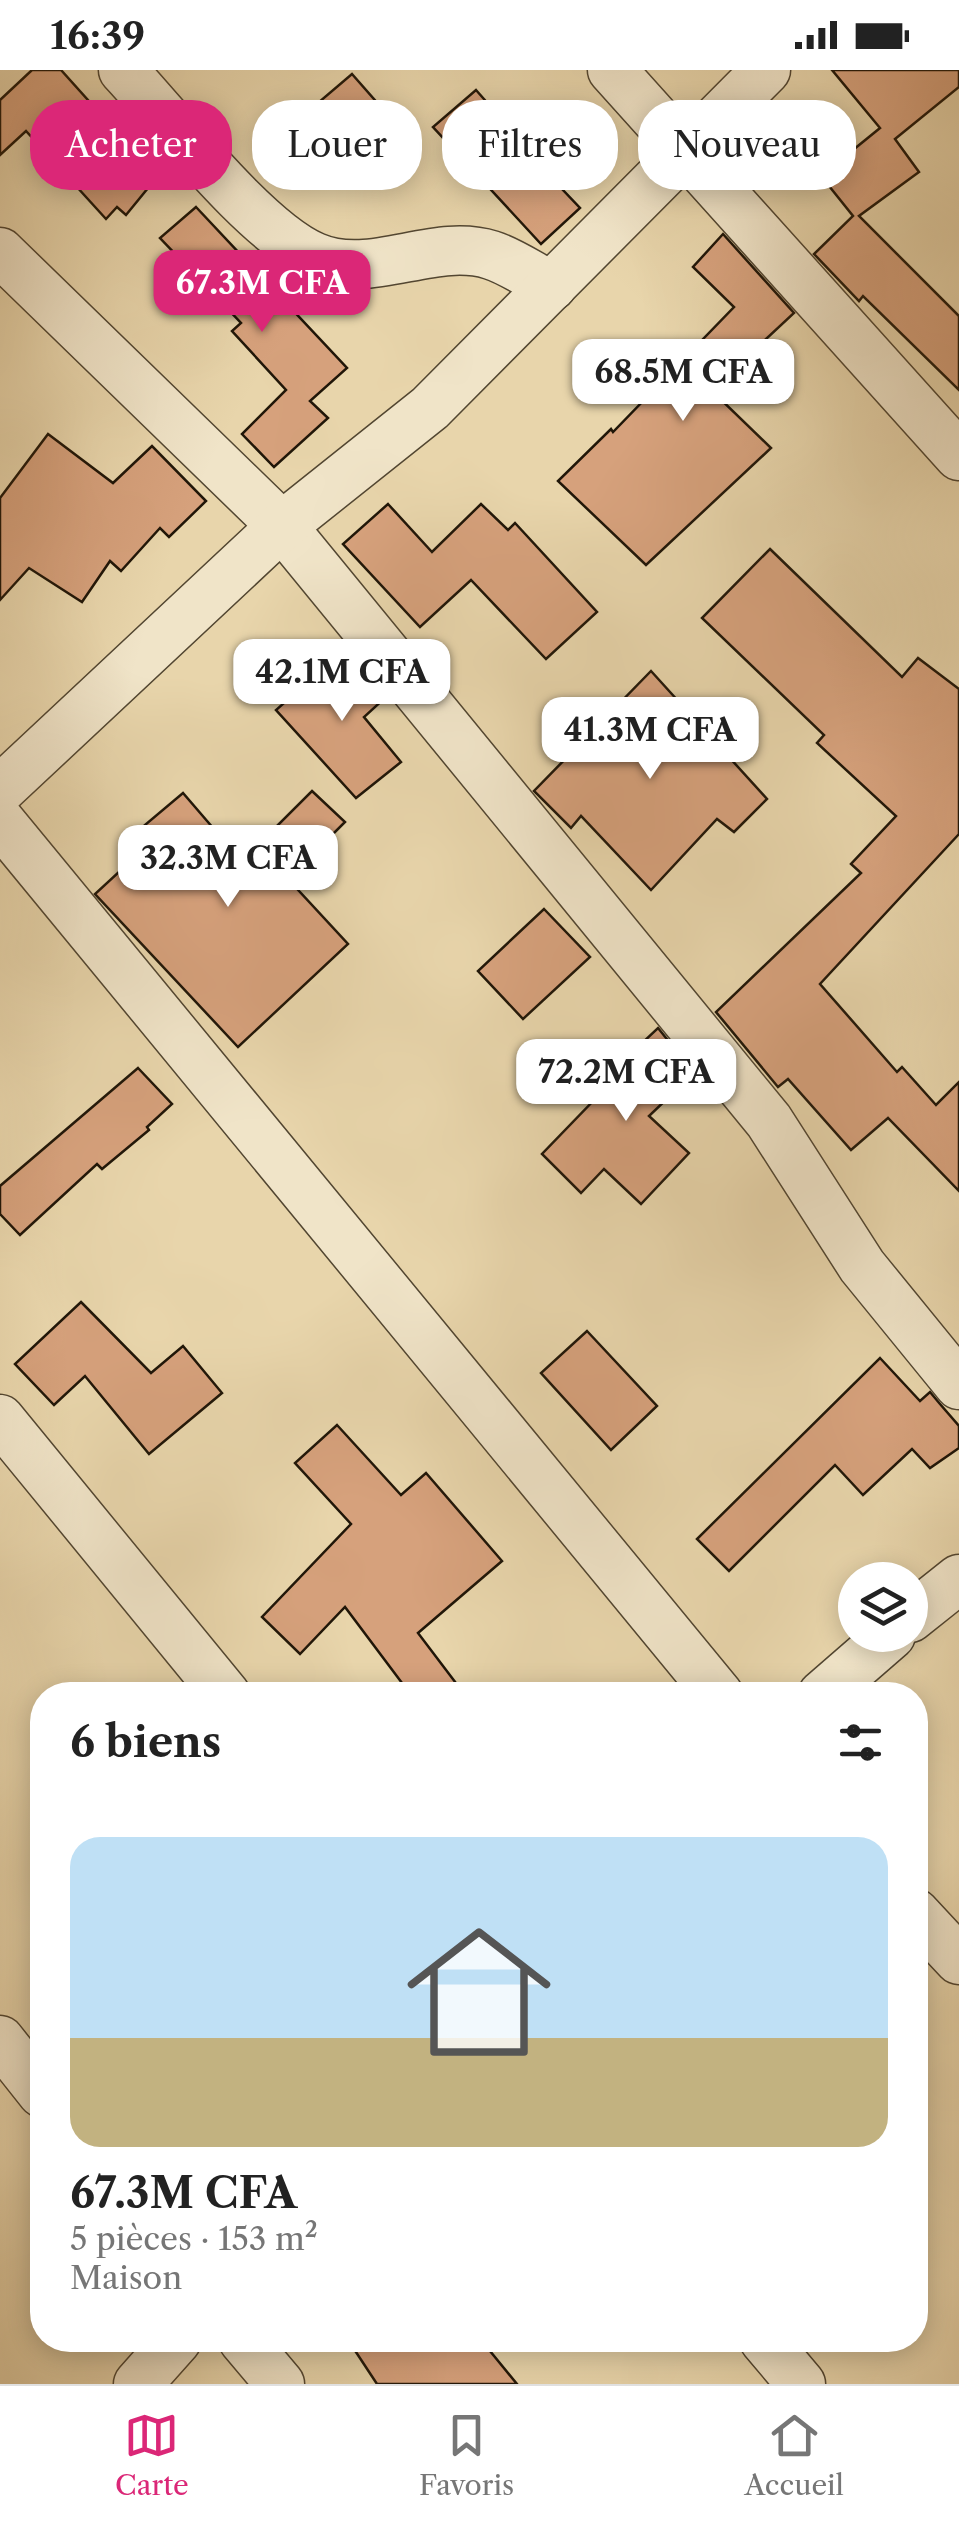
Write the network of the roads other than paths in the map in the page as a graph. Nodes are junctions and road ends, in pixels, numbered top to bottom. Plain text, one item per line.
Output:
1 (123, 70) edge
2 (612, 70) edge
3 (766, 70) edge
4 (639, 100) edge
5 (737, 100) edge
6 (649, 190) edge
7 (720, 190) edge
8 (0, 252) edge
9 (552, 286) junction
10 (959, 456) edge
11 (282, 526) junction
12 (0, 790) edge
13 (0, 822) edge
14 (959, 1385) edge
15 (0, 1419) edge
16 (959, 1579) edge
17 (928, 1604) edge
18 (871, 1652) edge
19 (215, 1682) edge
20 (709, 1682) edge
21 (837, 1682) edge
22 (928, 1926) edge
23 (959, 1960) edge
24 (0, 2040) edge
25 (30, 2077) edge
26 (166, 2352) edge
27 (253, 2352) edge
28 (774, 2352) edge
29 (138, 2384) edge
30 (280, 2384) edge
31 (801, 2384) edge

1 - 9 street
2 - 4 street
3 - 5 street
6 - 9 street
7 - 10 street
8 - 11 street
9 - 11 street
11 - 12 street
11 - 14 street
13 - 20 street
15 - 19 street
16 - 17 street
18 - 21 street
22 - 23 street
24 - 25 street
26 - 29 street
27 - 30 street
28 - 31 street

